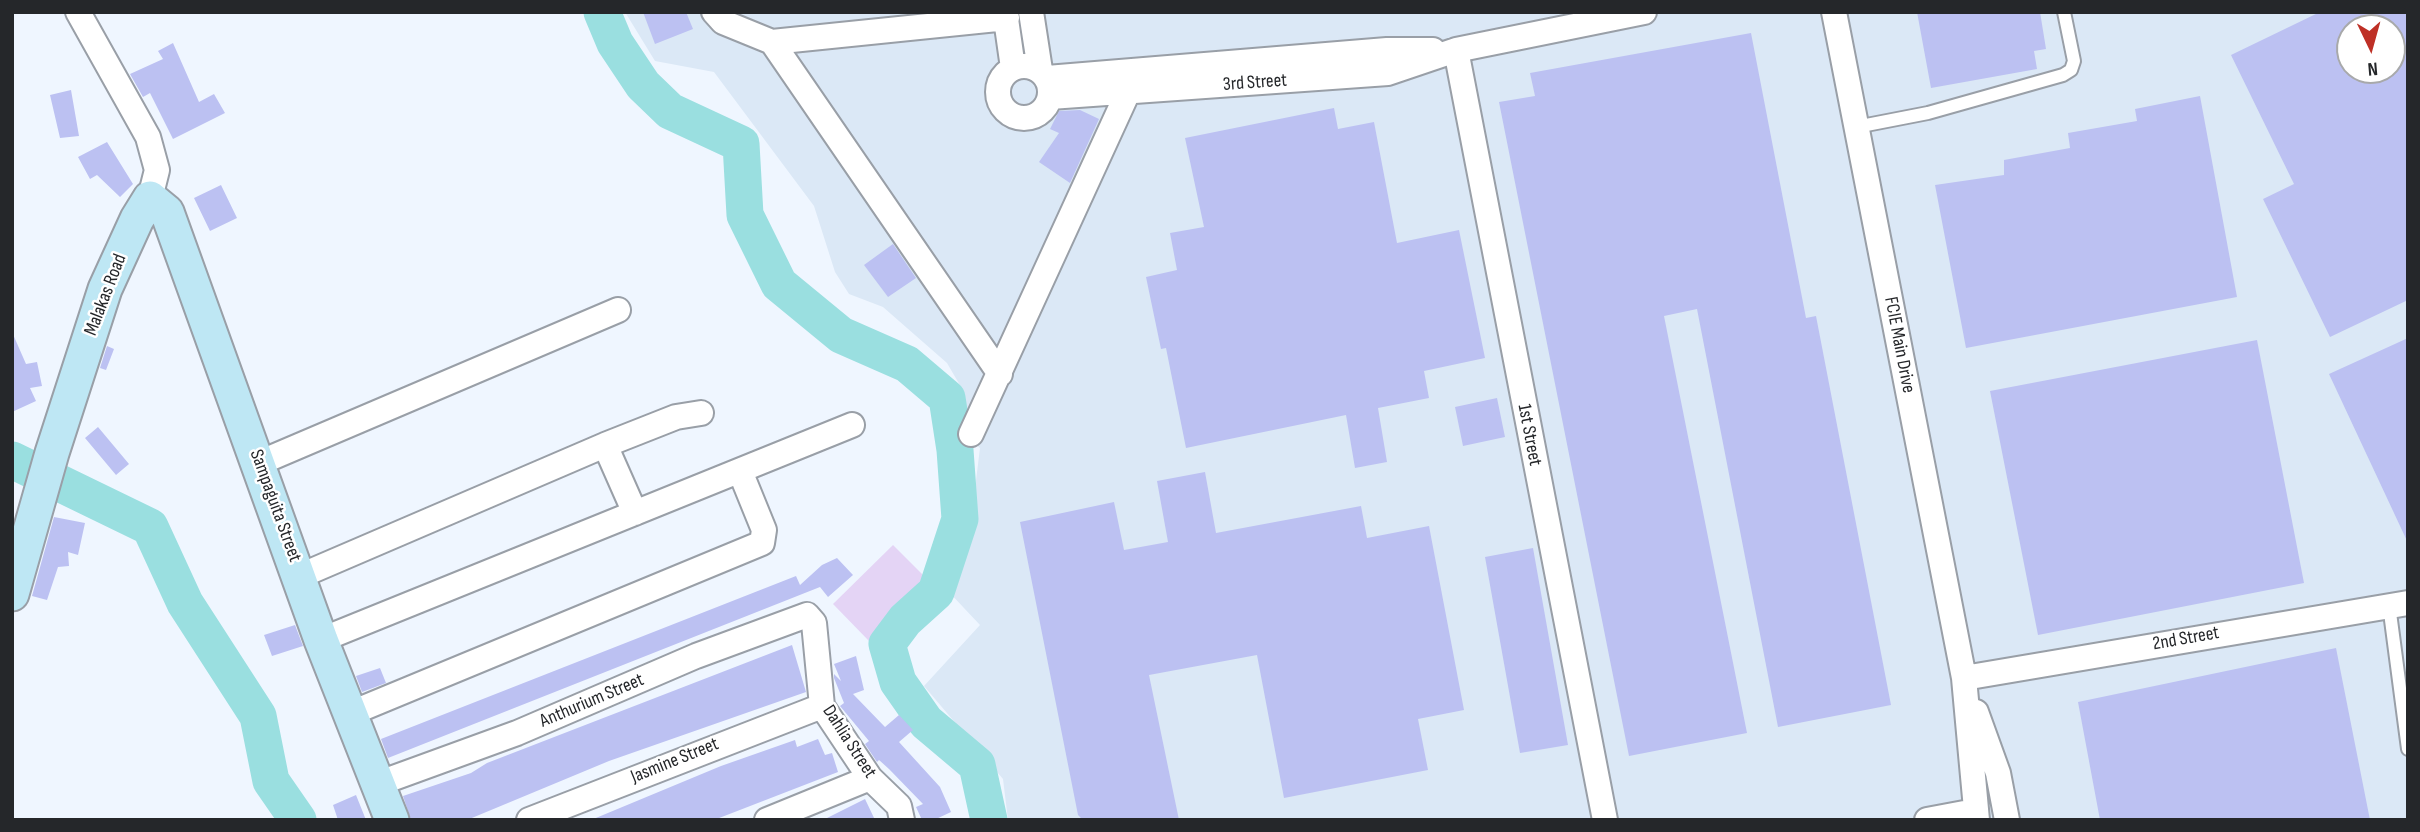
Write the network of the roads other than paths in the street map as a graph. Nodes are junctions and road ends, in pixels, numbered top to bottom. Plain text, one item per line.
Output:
1 (78, 12) edge
2 (713, 12) edge
3 (1031, 12) edge
4 (1644, 12) edge
5 (1834, 12) edge
6 (2064, 12) edge
7 (1006, 15) edge
8 (772, 43) junction
9 (1456, 50) junction
10 (1013, 68) junction
11 (1046, 82) junction
12 (1128, 82) junction
13 (1856, 127) junction
14 (150, 198) junction
15 (618, 310) dead end
16 (1000, 374) junction
17 (701, 413) dead end
18 (852, 425) dead end
19 (971, 433) dead end
20 (605, 444) junction
21 (259, 463) junction
22 (740, 471) junction
23 (635, 513) junction
24 (300, 576) junction
25 (12, 594) edge
26 (2399, 604) edge
27 (807, 615) joint
28 (321, 640) junction
29 (1964, 678) junction
30 (822, 706) junction
31 (349, 714) junction
32 (2408, 749) edge
33 (870, 778) junction
34 (377, 783) junction
35 (1976, 815) edge
36 (780, 818) edge
37 (392, 820) edge
38 (529, 820) edge
39 (902, 820) edge
40 (1605, 820) edge
41 (1927, 820) edge
42 (2007, 820) edge

1 - 14 street, Malakas Road
2 - 8 street
3 - 11 street
4 - 9 street, 3rd Street
5 - 13 street, FCIE Main Drive
6 - 13 lane
7 - 8 street
7 - 10 street
8 - 16 street
9 - 12 street, 3rd Street
9 - 40 street, 1st Street
10 - 11 street
10 - 11 street
11 - 12 street, 3rd Street
12 - 16 street
13 - 29 street, FCIE Main Drive
14 - 21 street, Sampaguita Street
14 - 25 street, Malakas Road
15 - 21 street
16 - 19 street
17 - 20 street
18 - 22 street
20 - 23 street
20 - 24 street
21 - 24 street, Sampaguita Street
22 - 23 street
22 - 31 street
23 - 28 street
24 - 28 street, Sampaguita Street
26 - 29 street, 2nd Street
26 - 32 lane
27 - 30 street, Dahlia Street
27 - 34 street, Anthurium Street
28 - 31 street, Sampaguita Street
29 - 35 street, FCIE Main Drive
29 - 42 street, FCIE Main Drive
30 - 33 street, Dahlia Street
30 - 38 street, Jasmine Street
31 - 34 street, Sampaguita Street
33 - 36 street
33 - 39 street, Dahlia Street
34 - 37 street, Sampaguita Street
35 - 41 street

